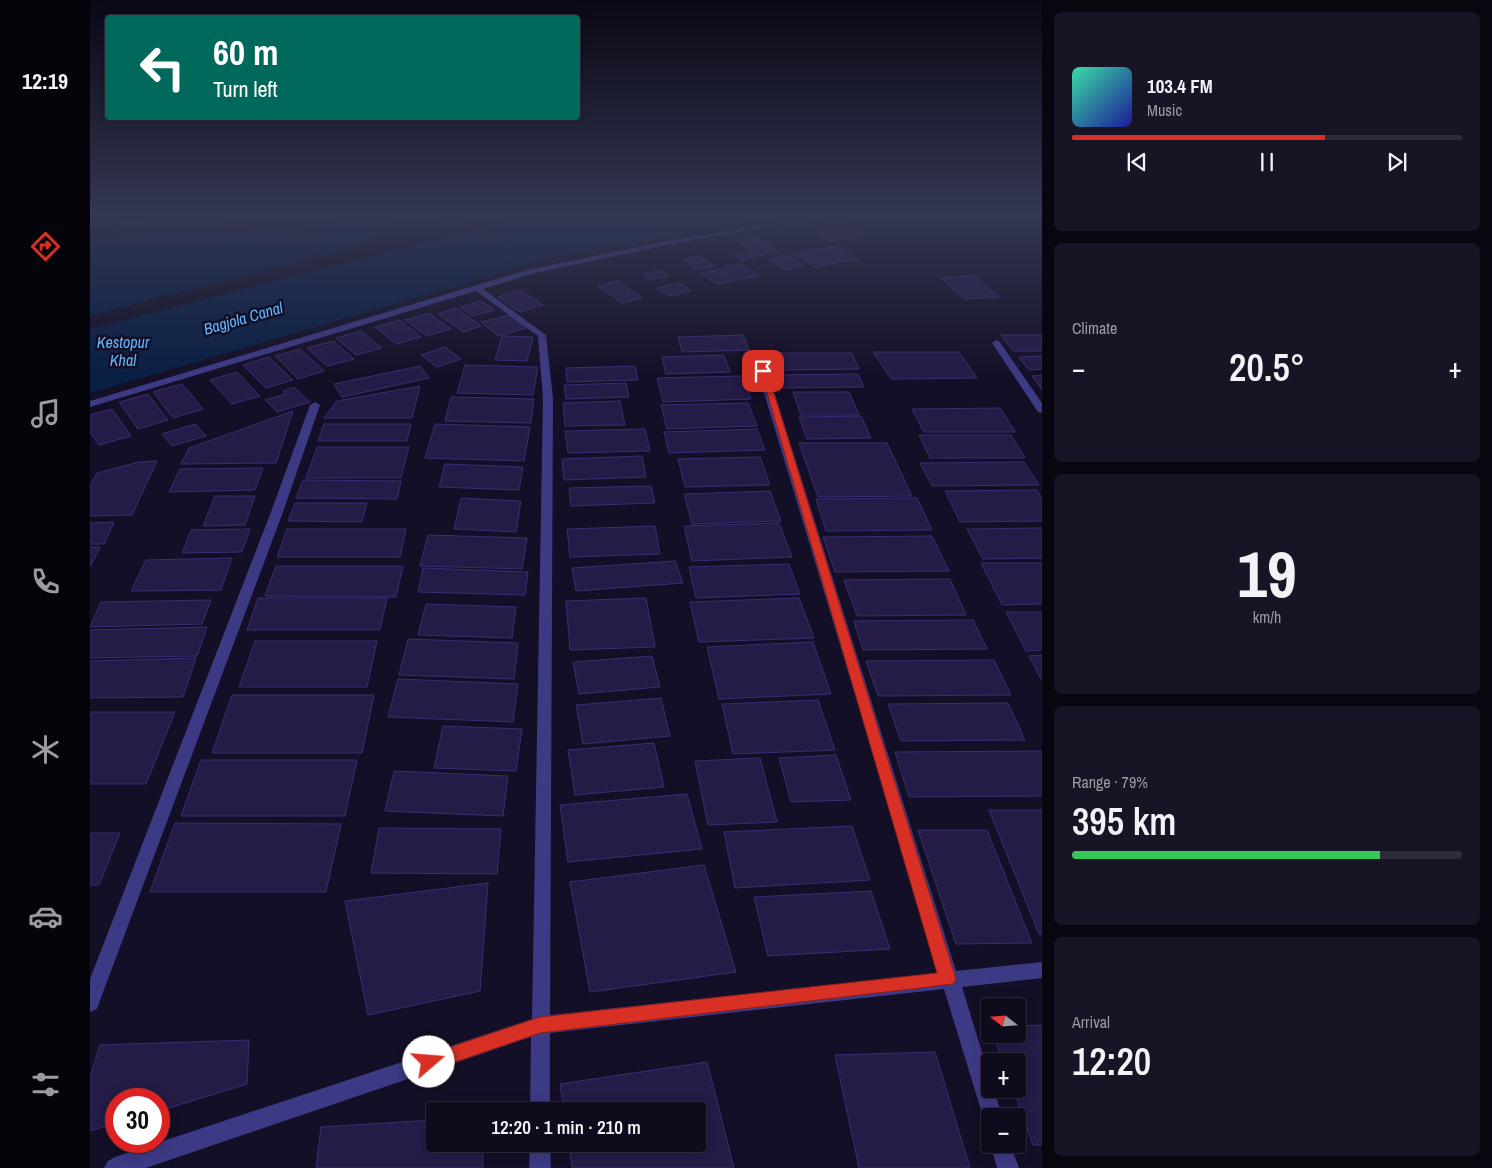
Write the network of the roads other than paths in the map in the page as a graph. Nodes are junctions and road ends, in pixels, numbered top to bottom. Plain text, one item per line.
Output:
1 (550, 268) edge
2 (476, 287) junction
3 (996, 344) dead end
4 (757, 353) dead end
5 (90, 404) edge
6 (315, 405) dead end
7 (1042, 410) edge
8 (1042, 970) edge
9 (948, 979) junction
10 (90, 1003) edge
11 (540, 1025) junction
12 (540, 1102) edge
13 (989, 1108) edge
14 (540, 1152) edge
15 (1003, 1153) edge
16 (115, 1168) edge
17 (540, 1168) edge
18 (1008, 1168) edge

1 - 2 street
2 - 5 street
2 - 11 street
3 - 7 street
4 - 9 street
6 - 10 street
8 - 9 street
9 - 11 street
9 - 13 street
11 - 12 street
11 - 16 street
14 - 17 street
15 - 18 street

